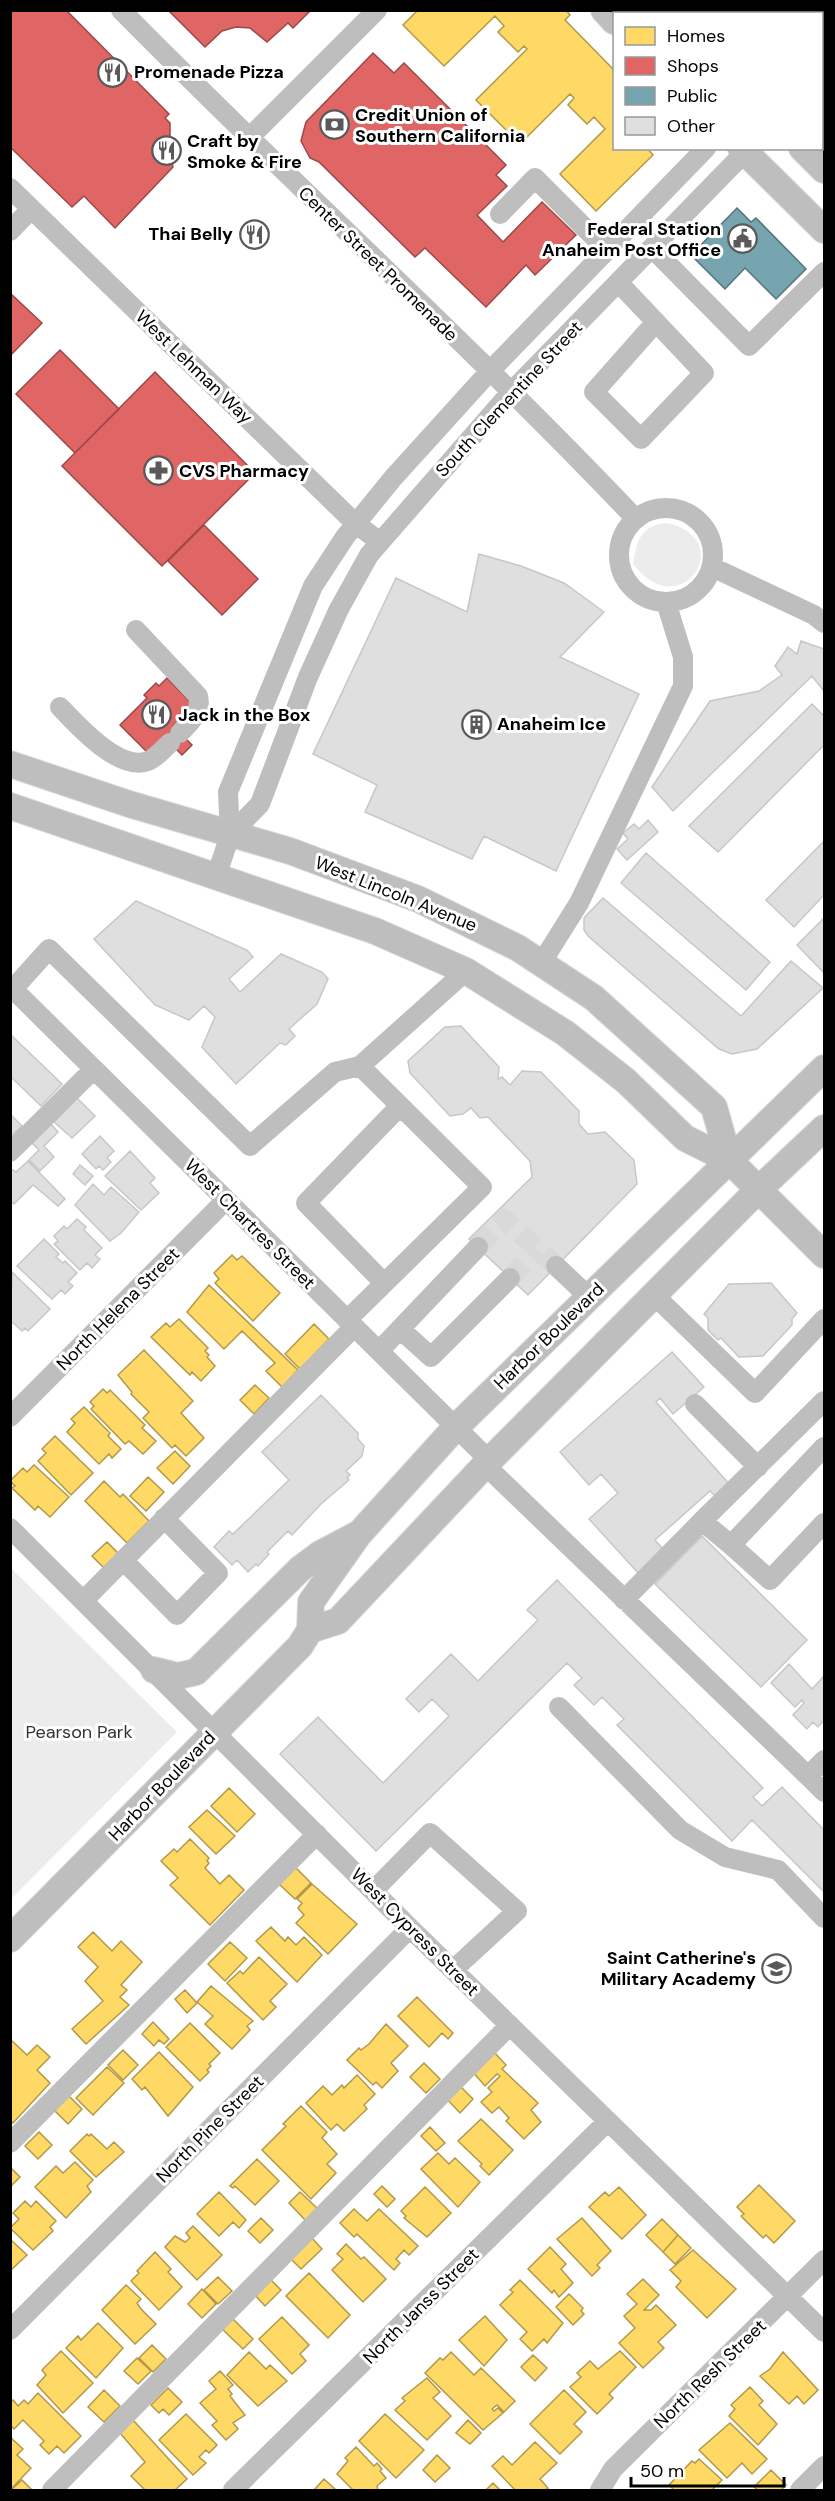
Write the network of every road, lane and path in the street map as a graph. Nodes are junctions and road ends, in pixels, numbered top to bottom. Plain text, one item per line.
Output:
1 (121, 10) edge
2 (377, 10) edge
3 (248, 139) junction
4 (704, 150) edge
5 (746, 150) edge
6 (804, 150) edge
7 (825, 170) edge
8 (10, 188) edge
9 (31, 209) junction
10 (500, 214) dead end
11 (825, 230) edge
12 (10, 231) edge
13 (653, 249) junction
14 (607, 250) junction
15 (825, 272) edge
16 (619, 283) junction
17 (656, 322) junction
18 (490, 371) junction
19 (512, 392) junction
20 (635, 518) junction
21 (355, 523) junction
22 (380, 542) junction
23 (712, 567) junction
24 (666, 602) junction
25 (825, 623) edge
26 (136, 630) dead end
27 (60, 707) dead end
28 (10, 764) edge
29 (10, 806) edge
30 (230, 835) junction
31 (216, 877) junction
32 (542, 962) junction
33 (466, 971) junction
34 (12, 987) edge
35 (360, 1066) junction
36 (825, 1068) edge
37 (94, 1069) junction
38 (400, 1106) junction
39 (825, 1128) edge
40 (10, 1152) edge
41 (729, 1160) junction
42 (758, 1190) junction
43 (226, 1200) junction
44 (478, 1247) tunnel mouth
45 (825, 1255) edge
46 (556, 1266) tunnel mouth
47 (510, 1278) tunnel mouth
48 (384, 1282) junction
49 (654, 1295) junction
50 (589, 1297) junction
51 (825, 1319) edge
52 (351, 1323) junction
53 (400, 1329) junction
54 (379, 1351) junction
55 (825, 1401) edge
56 (695, 1404) dead end
57 (10, 1417) edge
58 (456, 1427) junction
59 (825, 1447) edge
60 (487, 1463) junction
61 (758, 1467) junction
62 (164, 1518) junction
63 (702, 1521) junction
64 (825, 1523) edge
65 (10, 1528) edge
66 (359, 1534) junction
67 (731, 1545) junction
68 (123, 1560) junction
69 (624, 1600) junction
70 (83, 1601) junction
71 (310, 1630) junction
72 (154, 1670) junction
73 (559, 1707) dead end
74 (215, 1732) junction
75 (825, 1760) edge
76 (808, 1776) junction
77 (825, 1792) edge
78 (317, 1833) junction
79 (373, 1891) junction
80 (825, 1918) edge
81 (410, 1928) junction
82 (10, 1940) edge
83 (453, 1970) junction
84 (510, 2025) junction
85 (608, 2121) junction
86 (10, 2143) edge
87 (825, 2260) edge
88 (789, 2298) junction
89 (10, 2330) edge
90 (825, 2332) edge
91 (825, 2466) edge
92 (52, 2490) edge
93 (233, 2490) edge
94 (600, 2490) edge
95 (800, 2490) edge

1 - 3 street, Center Street Promenade
2 - 3 street
3 - 18 street, Center Street Promenade
4 - 14 street, South Clementine Street
5 - 11 main road
5 - 13 street, South Clementine Street
6 - 7 main road
8 - 9 street, West Lehman Way
9 - 12 street
9 - 21 street, West Lehman Way
10 - 14 street
13 - 15 street
13 - 16 street, South Clementine Street
14 - 18 street, South Clementine Street
16 - 17 street
16 - 19 street, South Clementine Street
17 - 17 street
18 - 19 street, Center Street Promenade
18 - 21 street, South Clementine Street
19 - 20 street, Center Street Promenade
19 - 22 street, South Clementine Street
20 - 23 street
20 - 24 street
21 - 22 street, West Lehman Way
21 - 30 street, South Clementine Street
22 - 30 street, South Clementine Street
23 - 24 street
23 - 25 street
24 - 32 street
26 - 27 street
28 - 30 main road, West Lincoln Avenue
29 - 31 main road, West Lincoln Avenue
30 - 31 street
30 - 32 main road, West Lincoln Avenue
31 - 33 main road, West Lincoln Avenue
32 - 41 main road, West Lincoln Avenue
33 - 35 street
33 - 41 main road, West Lincoln Avenue
34 - 35 street
34 - 37 street, West Chartres Street
35 - 38 street
36 - 41 main road, Harbor Boulevard
37 - 40 street
37 - 43 street, West Chartres Street
38 - 48 street
38 - 48 street
39 - 42 main road
41 - 42 main road, West Lincoln Avenue
41 - 50 main road, Harbor Boulevard
42 - 45 main road, West Lincoln Avenue
42 - 49 main road
43 - 52 street, West Chartres Street
43 - 57 street, North Helena Street
44 - 53 street
46 - 50 street
47 - 53 street
48 - 52 street
49 - 51 street
49 - 60 main road
50 - 58 main road, Harbor Boulevard
52 - 54 street, West Chartres Street
52 - 62 street
53 - 54 street
54 - 58 street, West Chartres Street
55 - 61 street
56 - 61 street
58 - 60 street, West Chartres Street
58 - 66 main road, Harbor Boulevard
59 - 67 street
60 - 69 street, West Chartres Street
60 - 71 main road
61 - 63 street
62 - 68 street
62 - 68 street
63 - 67 street
63 - 69 street
64 - 67 street
65 - 70 street, West Cypress Street
66 - 71 main road, Harbor Boulevard
66 - 72 main road
68 - 70 street
69 - 76 street, West Chartres Street
70 - 72 street, West Cypress Street
71 - 74 main road, Harbor Boulevard
72 - 74 street, West Cypress Street
73 - 80 street
74 - 78 street, West Cypress Street
74 - 82 main road, Harbor Boulevard
75 - 76 street
76 - 77 street, West Chartres Street
78 - 79 street, West Cypress Street
78 - 86 street
79 - 81 street, West Cypress Street
79 - 83 street
81 - 83 street, West Cypress Street
81 - 89 street, North Pine Street
83 - 84 street, West Cypress Street
84 - 85 street, West Cypress Street
84 - 92 street
85 - 88 street, West Cypress Street
85 - 93 street, North Janss Street
87 - 88 street, North Resh Street
88 - 90 street, West Cypress Street
88 - 94 street, North Resh Street
91 - 95 street

